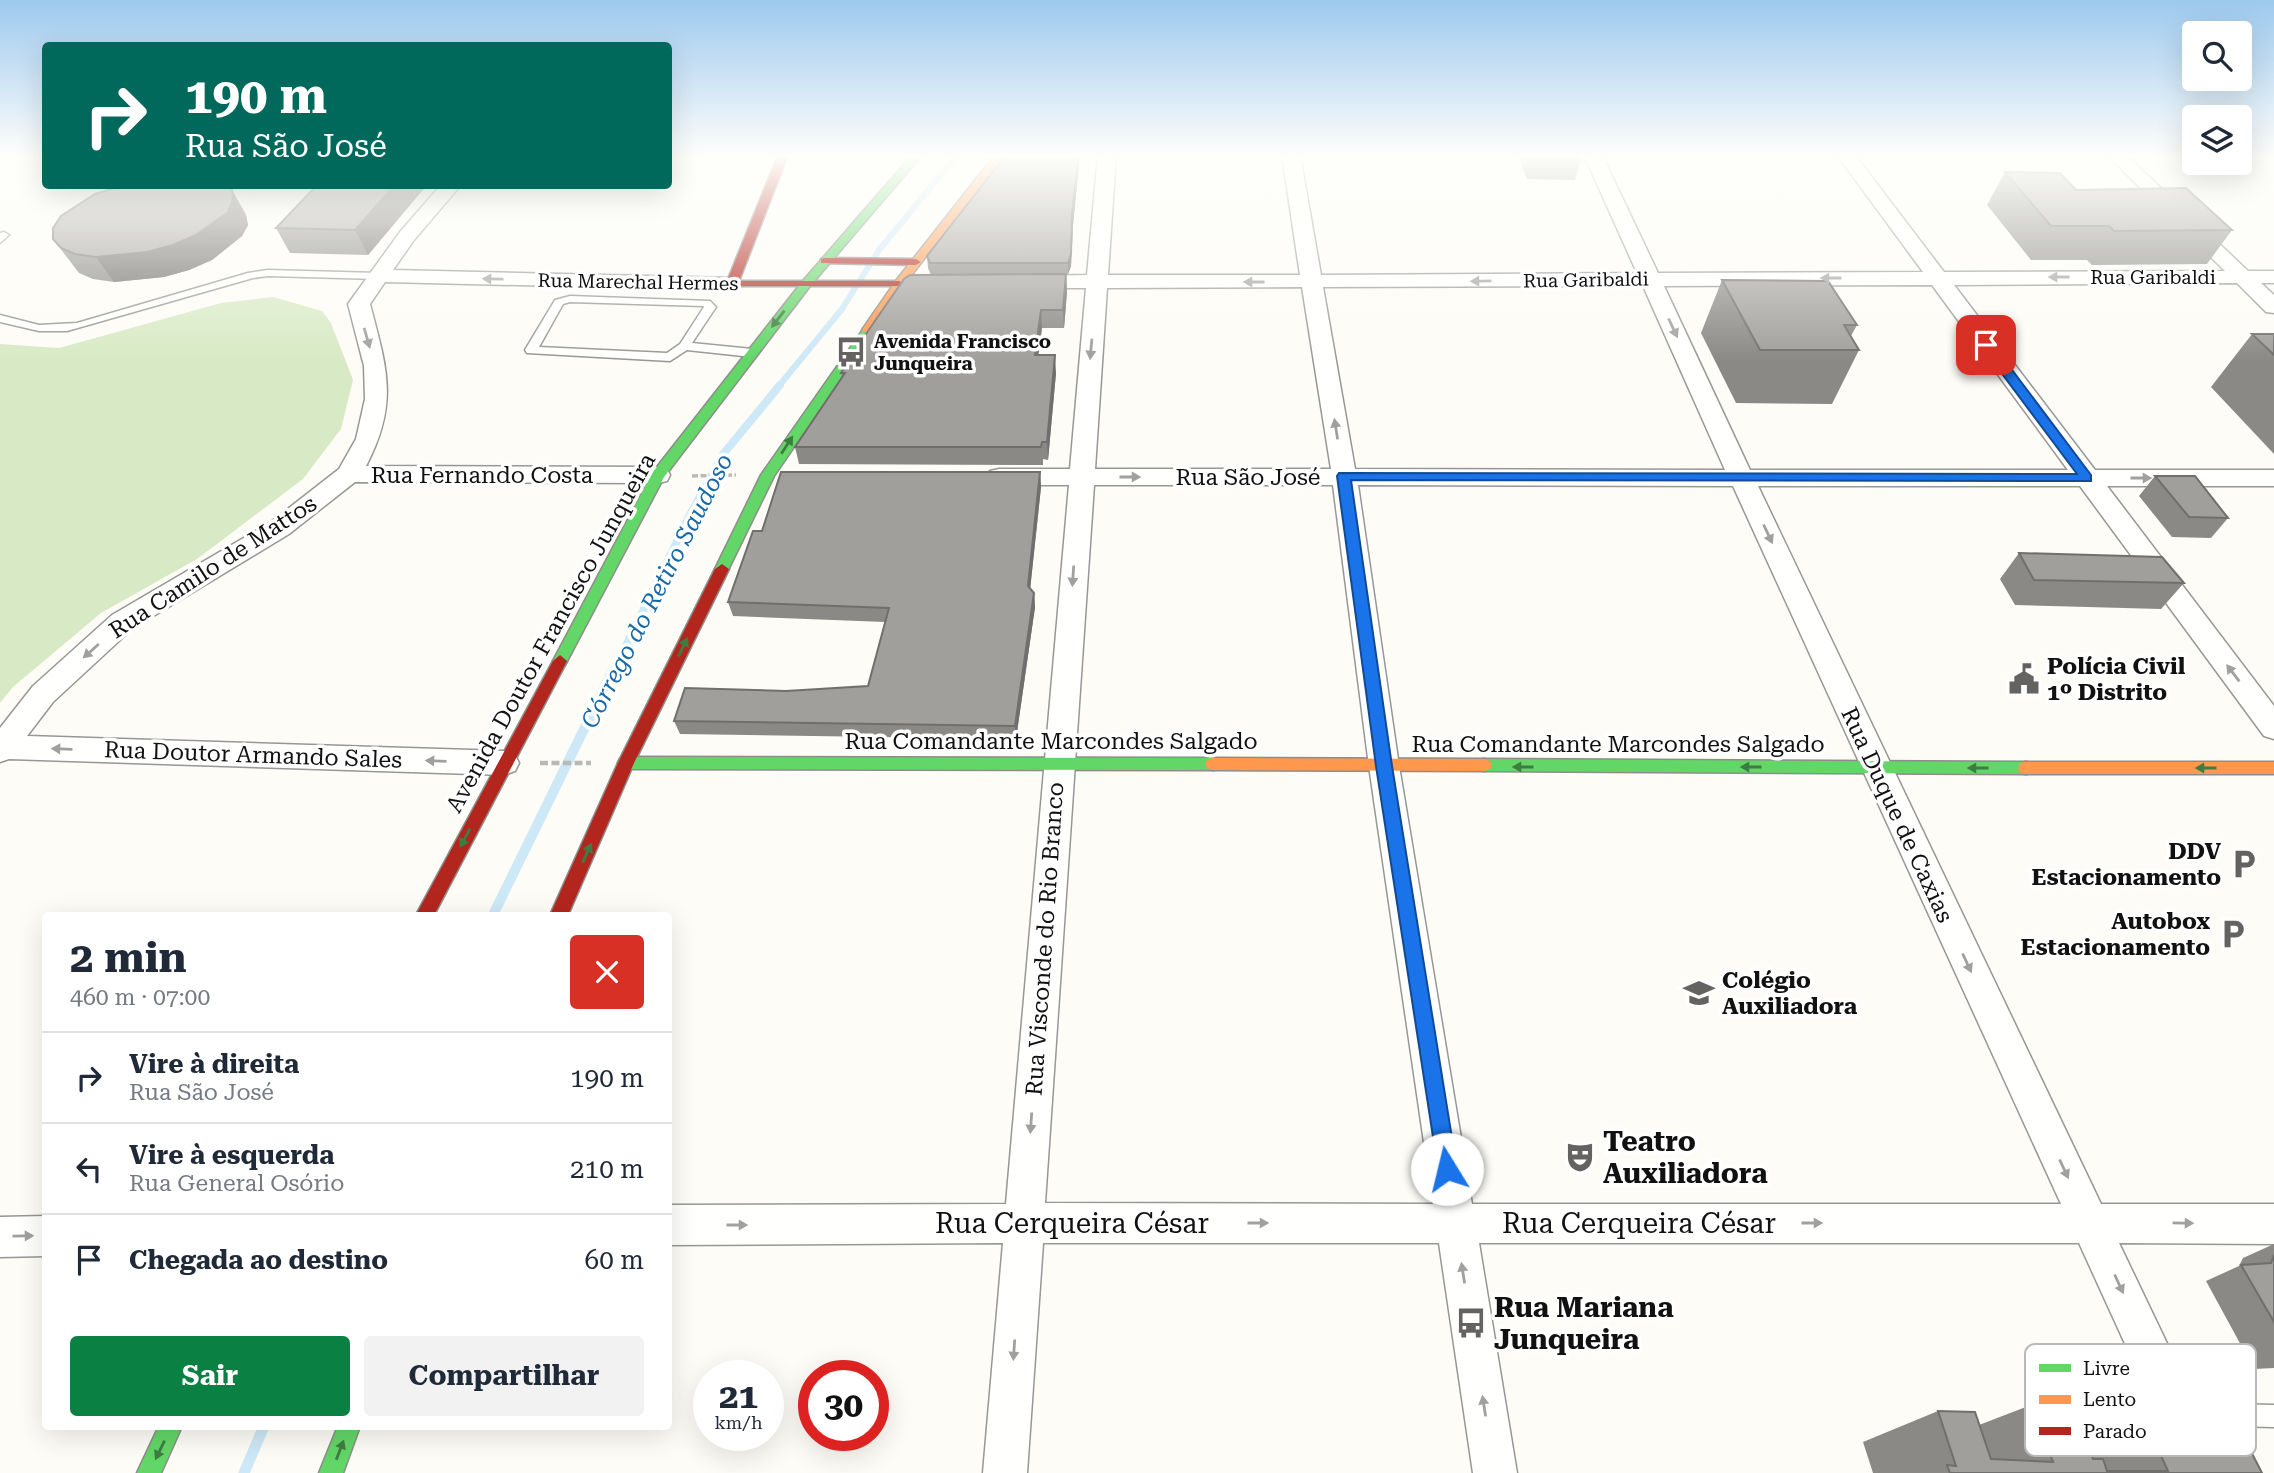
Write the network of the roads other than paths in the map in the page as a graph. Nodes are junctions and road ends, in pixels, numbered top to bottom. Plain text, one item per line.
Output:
1 (418, 224) edge
2 (756, 224) edge
3 (857, 224) edge
4 (946, 224) edge
5 (1102, 224) edge
6 (1303, 224) edge
7 (1625, 224) edge
8 (1896, 224) edge
9 (2188, 224) edge
10 (825, 261) junction
11 (916, 262) junction
12 (378, 276) junction
13 (2243, 277) junction
14 (2274, 277) edge
15 (1936, 278) junction
16 (1650, 279) junction
17 (1097, 281) junction
18 (1313, 282) junction
19 (1004, 283) edge
20 (732, 284) junction
21 (806, 284) junction
22 (899, 284) junction
23 (925, 284) edge
24 (2274, 307) edge
25 (0, 318) edge
26 (684, 346) junction
27 (752, 353) junction
28 (349, 474) junction
29 (658, 475) junction
30 (768, 475) junction
31 (795, 475) edge
32 (1343, 476) junction
33 (972, 477) edge
34 (1080, 478) junction
35 (1743, 478) junction
36 (2087, 478) junction
37 (2274, 478) edge
38 (2274, 728) edge
39 (1, 748) edge
40 (1058, 762) junction
41 (504, 763) junction
42 (626, 763) junction
43 (1384, 766) junction
44 (1875, 768) junction
45 (2274, 768) edge
46 (427, 912) edge
47 (560, 912) edge
48 (1023, 1223) junction
49 (1455, 1223) junction
50 (2090, 1223) junction
51 (2274, 1224) edge
52 (672, 1225) edge
53 (42, 1236) edge
54 (0, 1237) edge
55 (2147, 1344) edge
56 (2256, 1415) edge
57 (2274, 1416) edge
58 (170, 1430) edge
59 (347, 1430) edge
60 (2199, 1456) edge
61 (149, 1473) edge
62 (331, 1473) edge
63 (1005, 1473) edge
64 (1495, 1473) edge
65 (2207, 1473) edge

1 - 12 street, Rua Camilo de Mattos
2 - 20 main road
3 - 10 main road, Avenida Doutor Francisco Junqueira
4 - 11 main road
5 - 17 street, Rua Visconde do Rio Branco
6 - 18 street
7 - 16 street, Rua Duque de Caxias
8 - 15 street
9 - 13 street
10 - 11 main road
10 - 21 main road, Avenida Doutor Francisco Junqueira
11 - 22 main road
20 -> 12 street, Rua Marechal Hermes
12 - 25 lane
12 -> 28 street, Rua Camilo de Mattos
13 - 14 street, Rua Garibaldi
13 -> 15 street, Rua Garibaldi
13 - 24 street
15 -> 16 street, Rua Garibaldi
15 - 36 street
16 -> 18 street, Rua Garibaldi
16 -> 35 street, Rua Duque de Caxias
18 -> 17 street, Rua Garibaldi
17 - 19 street, Rua Garibaldi
17 -> 34 street, Rua Visconde do Rio Branco
32 -> 18 street
20 - 21 main road, Rua Marechal Hermes
21 - 22 main road, Rua Marechal Hermes
21 -> 27 main road, Avenida Doutor Francisco Junqueira
22 - 23 street
30 -> 22 main road
26 - 26 lane
26 - 27 lane
27 - 29 main road, Avenida Doutor Francisco Junqueira
28 - 29 street, Rua Fernando Costa
28 -> 39 street, Rua Camilo de Mattos
29 - 41 main road, Avenida Doutor Francisco Junqueira
30 - 31 street
42 -> 30 main road
34 -> 32 street, Rua São José
32 - 35 street, Rua São José
32 - 43 street
33 - 34 street, Rua São José
34 -> 40 street, Rua Visconde do Rio Branco
35 - 36 street, Rua São José
35 -> 44 street, Rua Duque de Caxias
36 -> 37 street, Rua São José
38 -> 36 street
41 -> 39 street, Rua Doutor Armando Sales
40 - 42 main road, Rua Comandante Marcondes Salgado
40 - 43 main road, Rua Comandante Marcondes Salgado
40 -> 48 street, Rua Visconde do Rio Branco
41 -> 46 main road, Avenida Doutor Francisco Junqueira
47 -> 42 main road
44 -> 43 main road, Rua Comandante Marcondes Salgado
43 - 49 street
45 -> 44 main road, Rua Comandante Marcondes Salgado
44 -> 50 street, Rua Duque de Caxias
48 -> 49 street, Rua Cerqueira César
52 -> 48 street, Rua Cerqueira César
48 -> 63 street, Rua Visconde do Rio Branco
49 -> 50 street, Rua Cerqueira César
64 -> 49 street
50 -> 51 street, Rua Cerqueira César
50 -> 55 street, Rua Duque de Caxias
54 -> 53 street
56 - 57 lane
58 -> 61 main road
62 -> 59 main road
60 - 65 street, Rua Duque de Caxias

